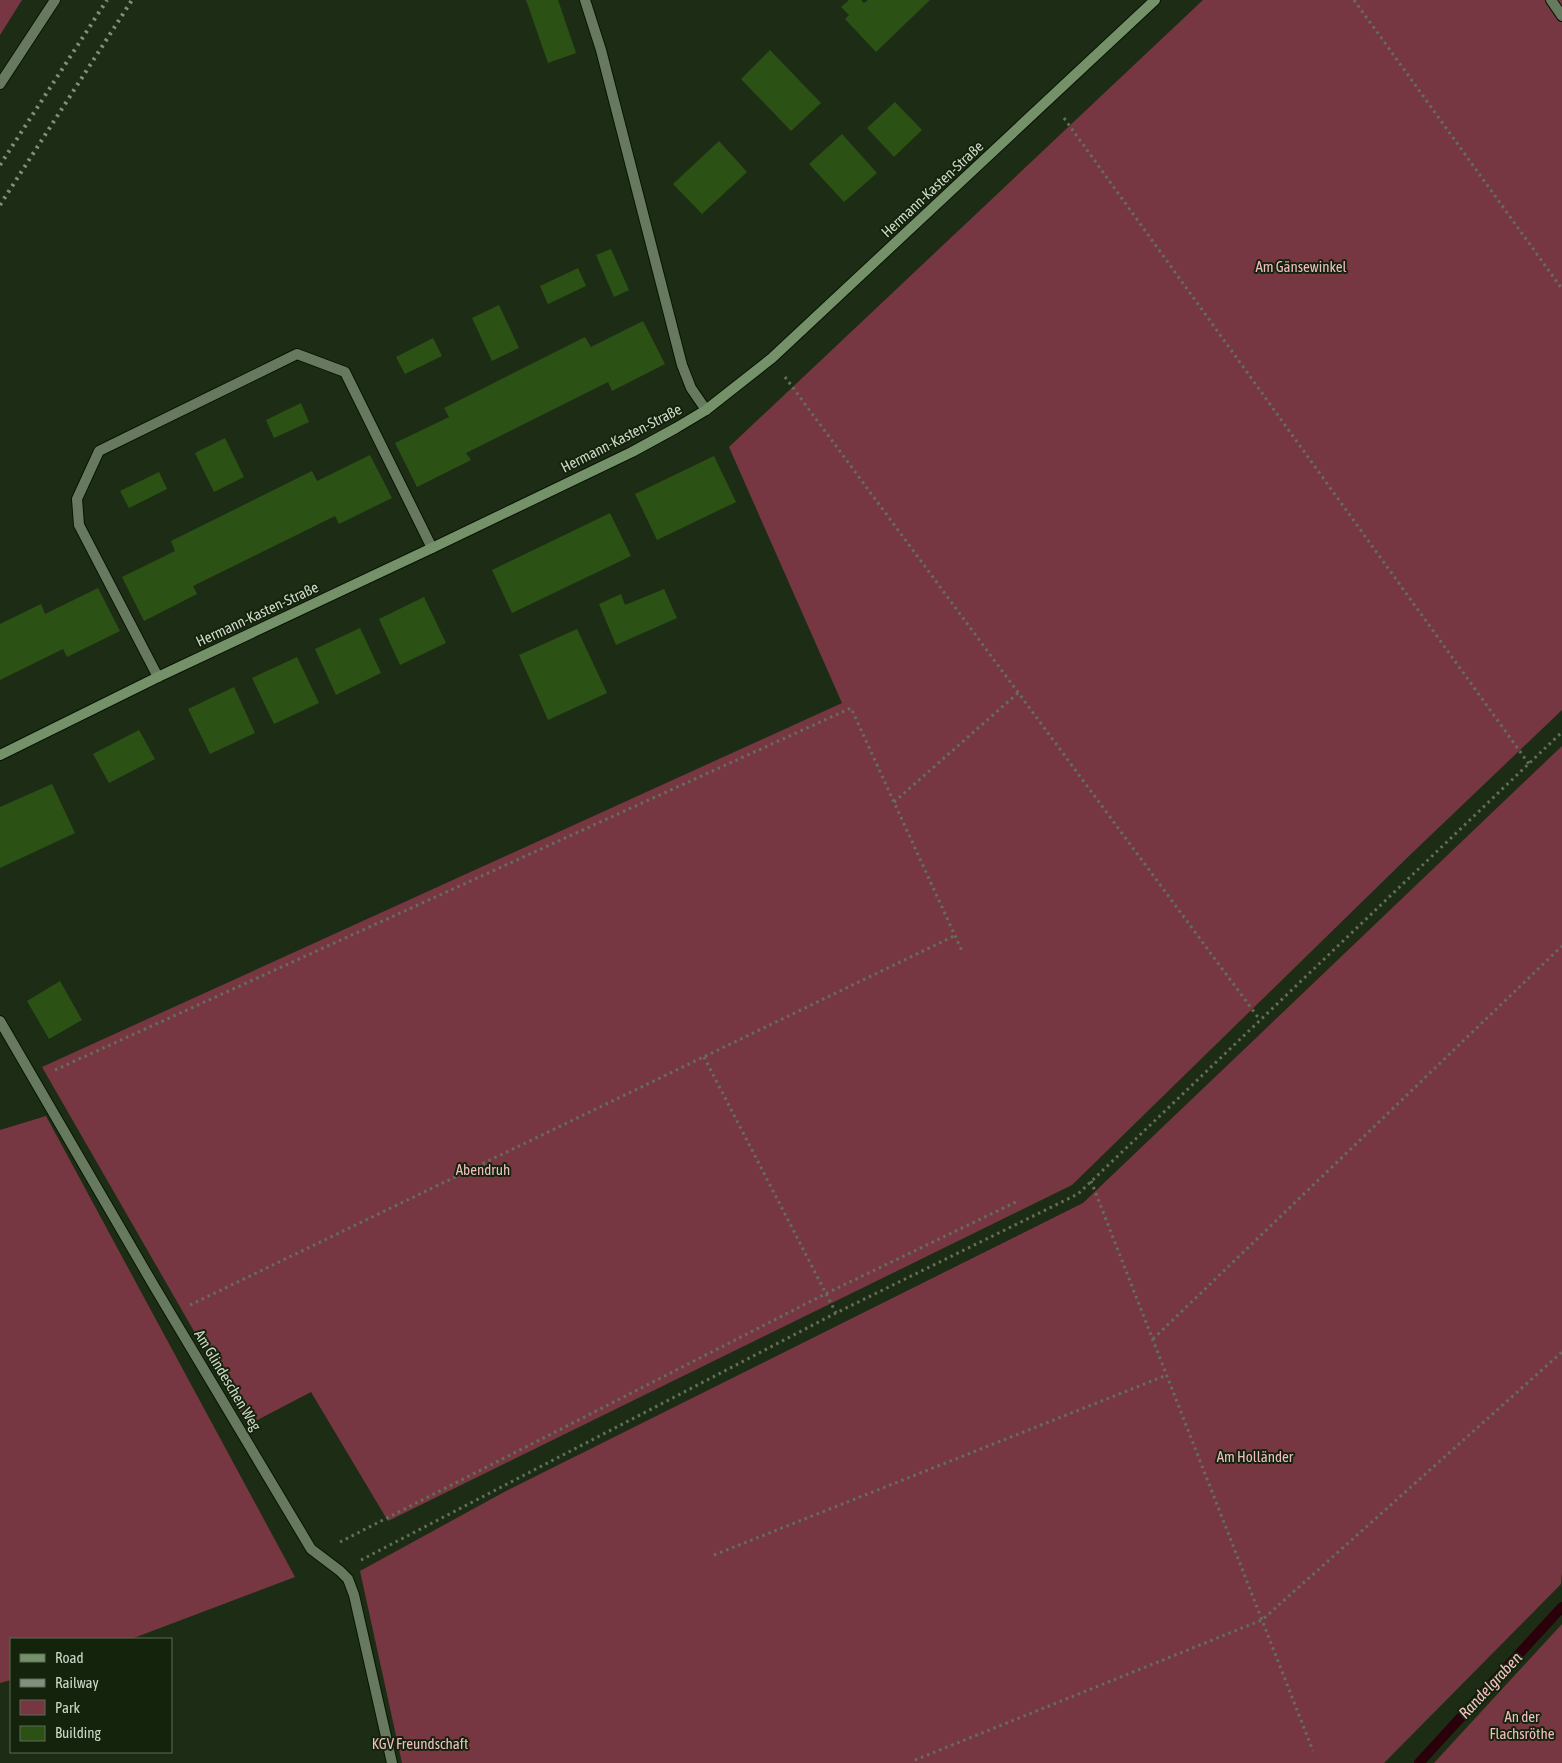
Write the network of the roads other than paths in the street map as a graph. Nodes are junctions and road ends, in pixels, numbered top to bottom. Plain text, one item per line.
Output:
1 (54, 0) edge
2 (584, 0) edge
3 (1155, 0) edge
4 (1551, 0) edge
5 (1562, 16) edge
6 (0, 84) edge
7 (706, 410) junction
8 (432, 548) junction
9 (158, 678) junction
10 (0, 755) edge
11 (0, 1021) edge
12 (392, 1763) edge

1 - 6 street
2 - 7 street
3 - 7 street, Hermann-Kasten-Straße
4 - 5 street
7 - 8 street, Hermann-Kasten-Straße
8 - 9 street, Hermann-Kasten-Straße
8 - 9 street
9 - 10 street, Hermann-Kasten-Straße
11 - 12 street, Am Glindeschen Weg

